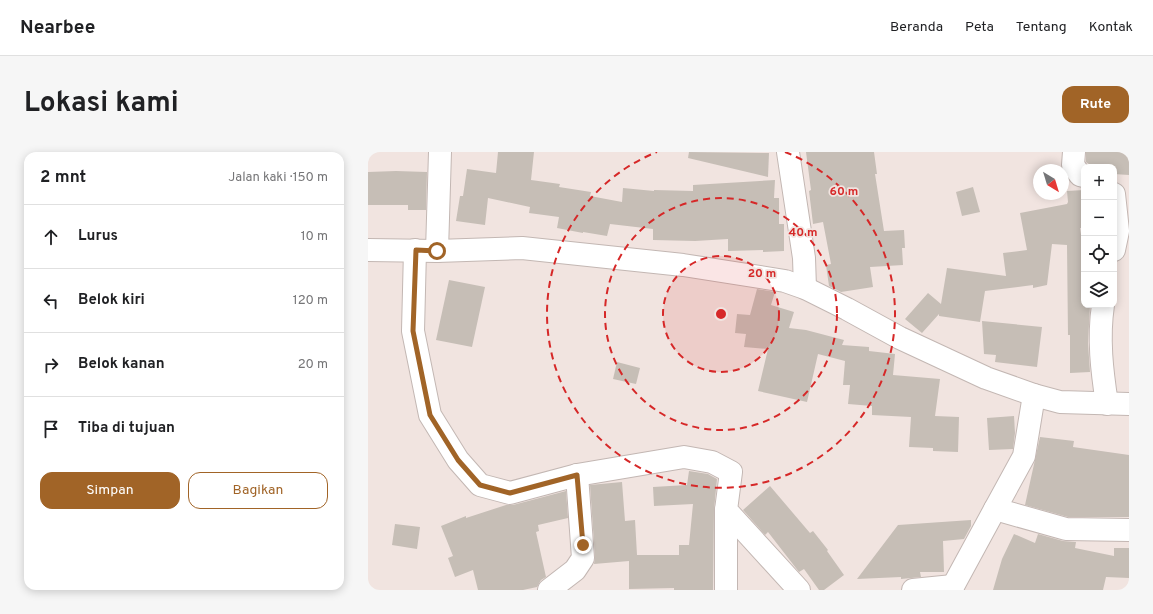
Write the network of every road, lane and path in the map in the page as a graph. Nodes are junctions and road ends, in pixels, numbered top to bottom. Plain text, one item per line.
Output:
1 (440, 152) edge
2 (788, 152) edge
3 (1074, 152) edge
4 (1081, 175) edge
5 (1115, 200) edge
6 (1117, 236) edge
7 (368, 250) edge
8 (416, 250) junction
9 (437, 251) junction
10 (805, 288) junction
11 (1102, 308) edge
12 (1034, 395) junction
13 (1107, 404) junction
14 (1129, 404) edge
15 (577, 475) junction
16 (994, 509) junction
17 (726, 510) junction
18 (1129, 530) edge
19 (952, 588) edge
20 (549, 590) edge
21 (726, 590) edge
22 (799, 590) edge
23 (912, 590) edge

1 - 9 street
2 - 10 street
3 - 4 street
5 - 6 street
7 - 8 street
8 - 9 street
8 - 15 street
9 - 10 street
10 - 12 street
11 - 13 street
12 - 13 street
12 - 16 street
13 - 14 street
15 - 17 street
15 - 20 street
16 - 18 street
16 - 19 street
17 - 21 street
17 - 22 street
19 - 23 street

